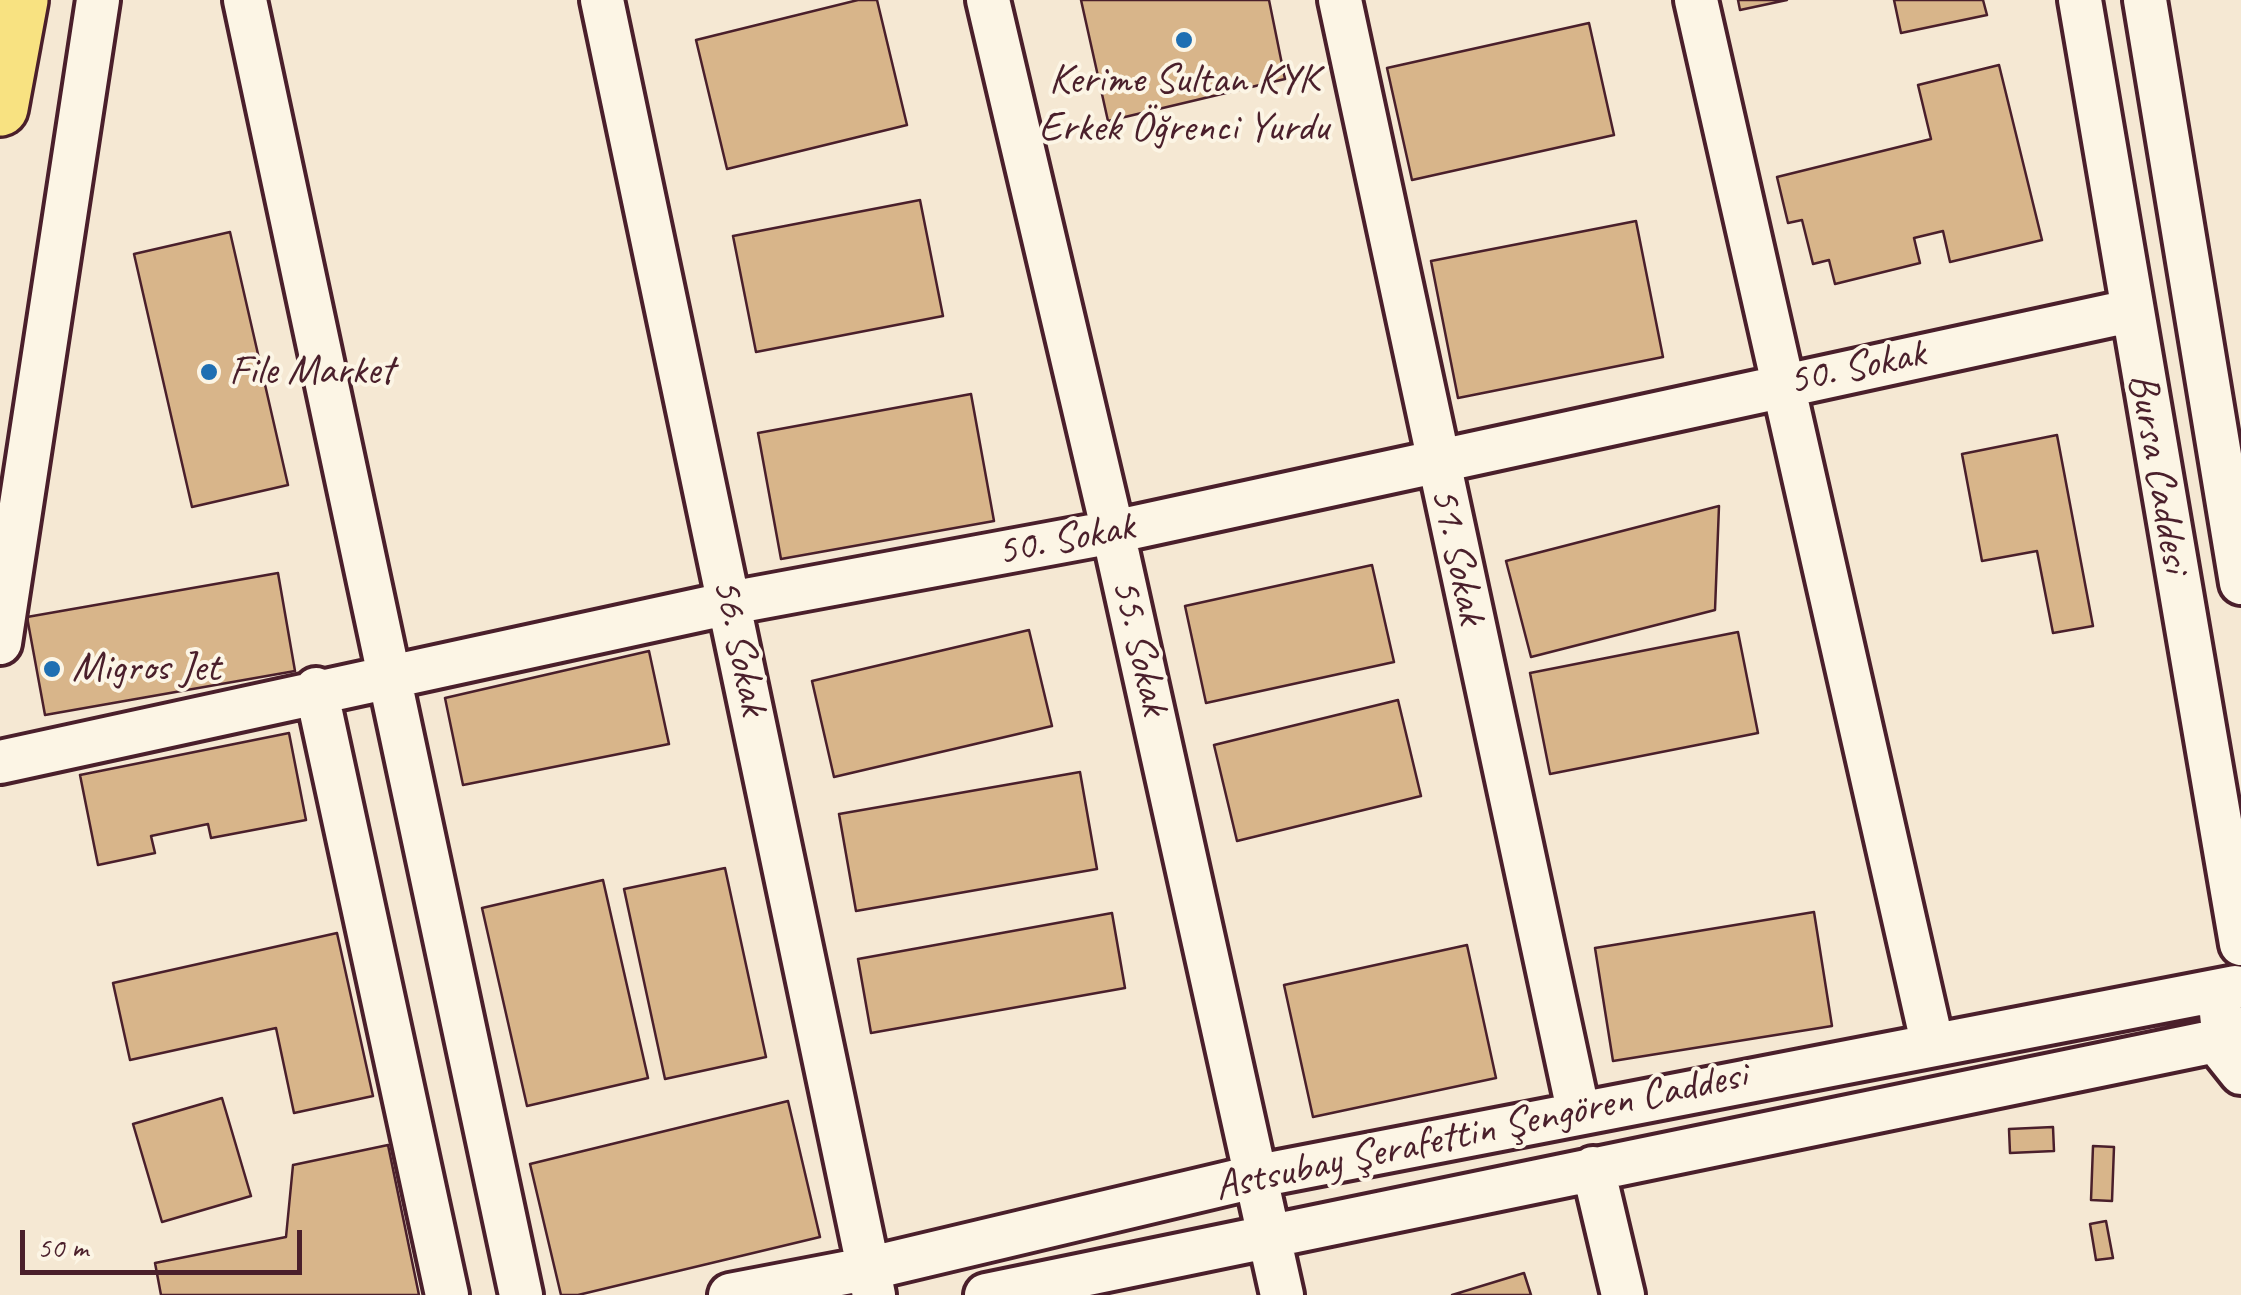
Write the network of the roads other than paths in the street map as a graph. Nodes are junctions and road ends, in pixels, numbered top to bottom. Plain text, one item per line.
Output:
1 (20, 0) edge
2 (98, 0) edge
3 (245, 0) edge
4 (602, 0) edge
5 (988, 0) edge
6 (1340, 0) edge
7 (1696, 0) edge
8 (2080, 0) edge
9 (2146, 0) edge
10 (0, 108) edge
11 (2130, 311) junction
12 (1782, 383) junction
13 (1436, 459) junction
14 (2232, 470) edge
15 (1113, 532) junction
16 (2241, 583) edge
17 (730, 603) junction
18 (0, 644) edge
19 (388, 676) junction
20 (316, 689) junction
21 (0, 762) edge
22 (2241, 944) edge
23 (2238, 983) edge
24 (1932, 1042) junction
25 (2231, 1057) edge
26 (1578, 1110) junction
27 (1592, 1168) junction
28 (1258, 1176) junction
29 (1268, 1236) junction
30 (873, 1281) edge
31 (447, 1295) edge
32 (520, 1295) edge
33 (730, 1295) edge
34 (986, 1295) edge
35 (1282, 1295) edge
36 (1623, 1295) edge

1 - 10 highway
2 - 18 street
3 - 19 street
4 - 17 street, 56. Sokak
5 - 15 street, 55. Sokak
6 - 13 street, 51. Sokak
7 - 12 street
8 - 11 street, Bursa Caddesi
9 - 14 street, Bursa Caddesi
11 - 12 street, 50. Sokak
11 - 22 street, Bursa Caddesi
12 - 13 street, 50. Sokak
12 - 24 street
13 - 15 street, 50. Sokak
13 - 26 street, 51. Sokak
14 - 16 street, Bursa Caddesi
15 - 17 street, 50. Sokak
15 - 28 street, 55. Sokak
17 - 19 street, 50. Sokak
17 - 30 street, 56. Sokak
19 - 20 street, 50. Sokak
19 - 32 street
20 - 21 street, 50. Sokak
20 - 31 street
23 - 24 street, Astsubay Şerafettin Şengören Caddesi
23 - 25 street
24 - 26 street, Astsubay Şerafettin Şengören Caddesi
25 - 27 street, Astsubay Şerafettin Şengören Caddesi
26 - 28 street, Astsubay Şerafettin Şengören Caddesi
27 - 29 street, Astsubay Şerafettin Şengören Caddesi
27 - 36 street
28 - 29 street, 55. Sokak
28 - 30 street, Astsubay Şerafettin Şengören Caddesi
29 - 34 street, Astsubay Şerafettin Şengören Caddesi
29 - 35 street, 55. Sokak
30 - 33 street, Astsubay Şerafettin Şengören Caddesi

